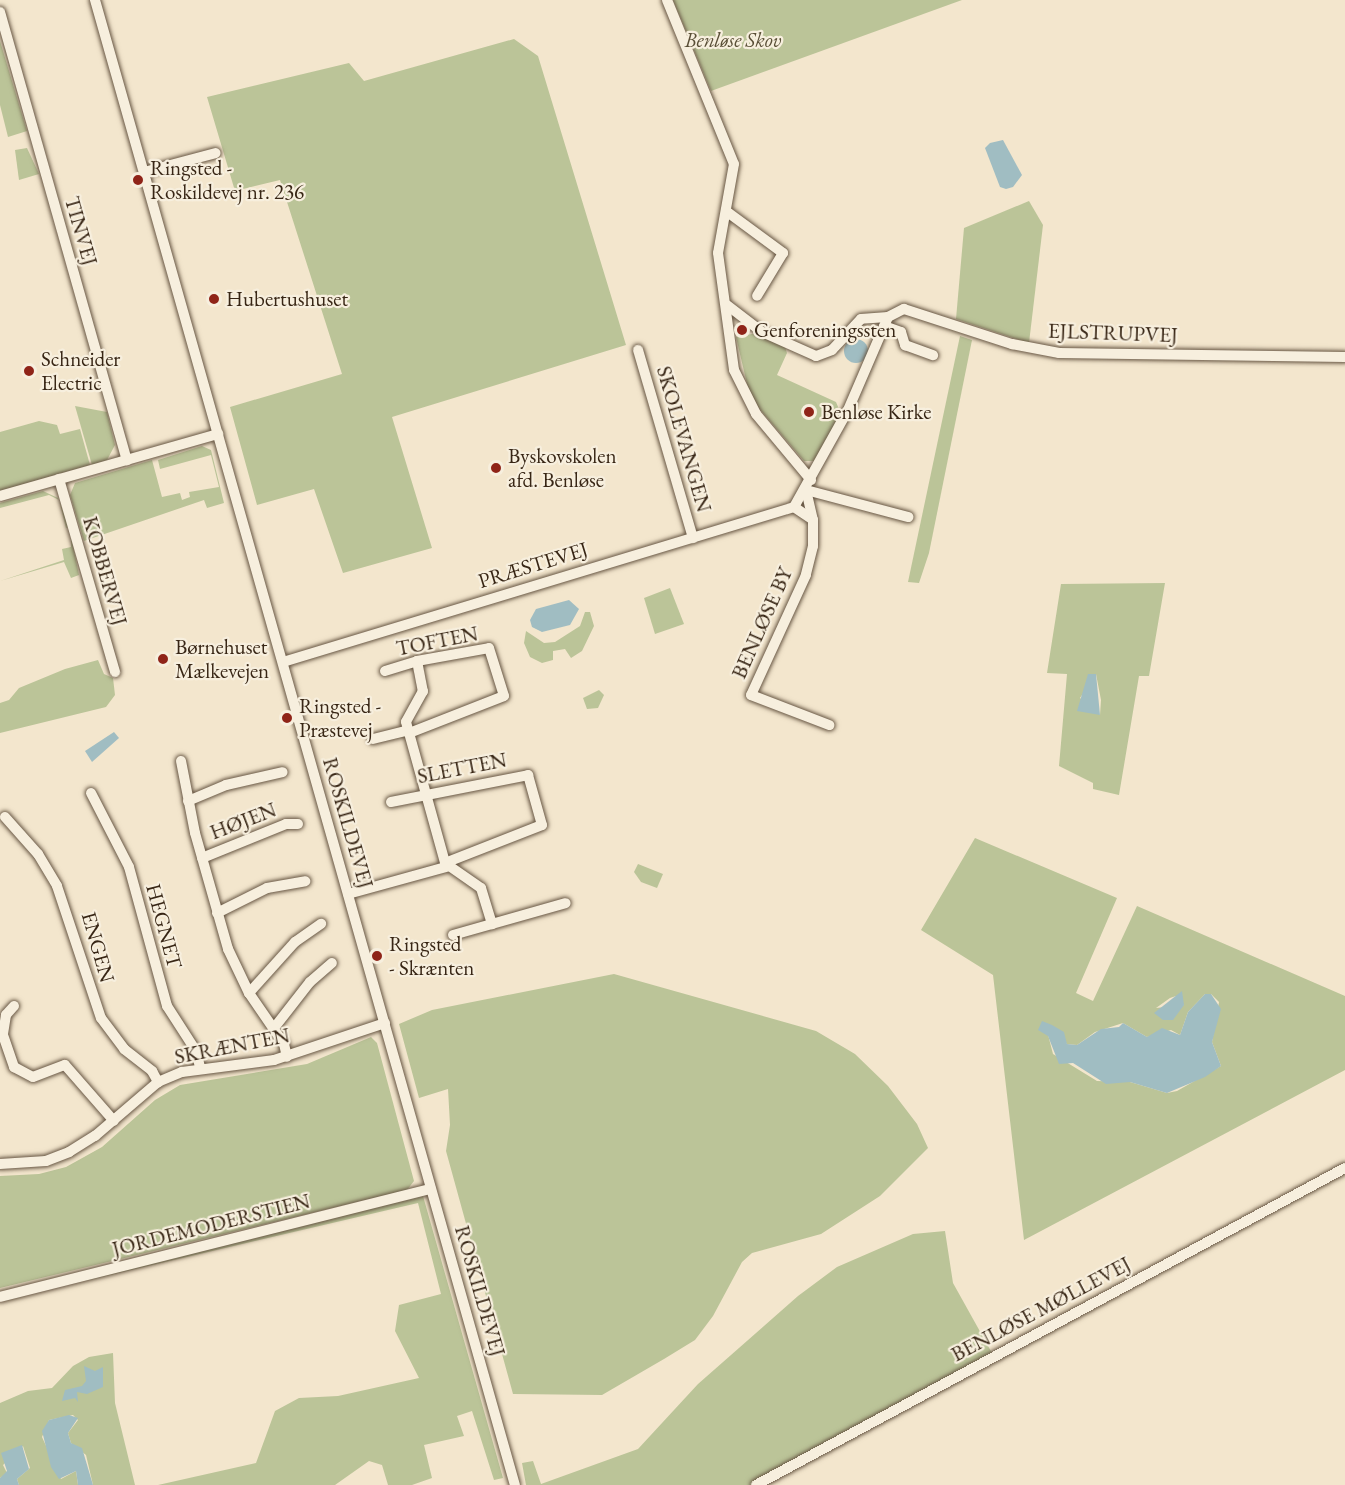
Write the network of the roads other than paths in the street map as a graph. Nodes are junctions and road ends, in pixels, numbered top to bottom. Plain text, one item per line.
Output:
1 (95, 0) edge
2 (667, 0) edge
3 (0, 12) edge
4 (216, 153) dead end
5 (144, 172) junction
6 (726, 212) junction
7 (757, 296) dead end
8 (727, 305) junction
9 (742, 319) junction
10 (886, 321) junction
11 (731, 325) junction
12 (638, 350) dead end
13 (933, 355) dead end
14 (1345, 357) edge
15 (218, 434) junction
16 (127, 460) junction
17 (59, 479) junction
18 (809, 485) junction
19 (0, 496) edge
20 (794, 507) junction
21 (908, 517) dead end
22 (813, 520) junction
23 (693, 538) junction
24 (417, 661) junction
25 (283, 662) junction
26 (385, 671) dead end
27 (116, 672) dead end
28 (829, 725) dead end
29 (408, 731) junction
30 (373, 739) dead end
31 (181, 761) dead end
32 (284, 772) dead end
33 (91, 793) dead end
34 (425, 793) junction
35 (188, 801) junction
36 (392, 802) dead end
37 (5, 817) dead end
38 (298, 824) dead end
39 (202, 858) junction
40 (445, 865) junction
41 (305, 881) dead end
42 (348, 894) junction
43 (566, 903) dead end
44 (218, 913) junction
45 (321, 924) dead end
46 (492, 924) junction
47 (453, 935) dead end
48 (332, 963) dead end
49 (249, 993) junction
50 (14, 1006) dead end
51 (385, 1023) junction
52 (274, 1028) junction
53 (287, 1057) junction
54 (200, 1067) junction
55 (158, 1082) junction
56 (114, 1120) junction
57 (0, 1164) edge
58 (1345, 1168) edge
59 (432, 1189) junction
60 (0, 1297) edge
61 (515, 1485) edge
62 (756, 1485) edge

1 - 5 street, ROSKILDEVEJ
2 - 6 street, BENLØSE BY
3 - 16 street, TINVEJ
4 - 5 street
5 - 15 street, ROSKILDEVEJ
6 - 7 street
6 - 8 street, BENLØSE BY
8 - 9 street
8 - 11 street, BENLØSE BY
9 - 10 street
9 - 11 street
10 - 13 street
10 - 14 street, EJLSTRUPVEJ
10 - 18 street
11 - 18 street, BENLØSE BY
12 - 23 street, SKOLEVANGEN
15 - 16 street
15 - 25 street, ROSKILDEVEJ
16 - 17 street
17 - 19 street
17 - 27 street, KOBBERVEJ
18 - 20 street
18 - 21 street
18 - 22 street, BENLØSE BY
20 - 22 street
20 - 23 street, PRÆSTEVEJ
22 - 28 street, BENLØSE BY
23 - 25 street, PRÆSTEVEJ
24 - 26 street, TOFTEN
24 - 29 street
24 - 29 street, TOFTEN
25 - 42 street, ROSKILDEVEJ
29 - 30 street
29 - 34 street
31 - 35 street, HØJEN
32 - 35 street, HØJEN
33 - 54 street, HEGNET
34 - 36 street, SLETTEN
34 - 40 street
34 - 40 street, SLETTEN
35 - 39 street, HØJEN
37 - 55 street, ENGEN
38 - 39 street, HØJEN
39 - 44 street, HØJEN
40 - 42 street, SLETTEN
40 - 46 street
41 - 44 street
42 - 51 street, ROSKILDEVEJ
43 - 46 street
44 - 49 street, HØJEN
45 - 49 street
46 - 47 street
48 - 52 street
49 - 52 street, HØJEN
50 - 56 street
51 - 53 street, SKRÆNTEN
51 - 59 street, ROSKILDEVEJ
52 - 53 street, HØJEN
53 - 54 street, SKRÆNTEN
54 - 55 street, SKRÆNTEN
55 - 56 street, SKRÆNTEN
56 - 57 street, SKRÆNTEN
58 - 62 street, BENLØSE MØLLEVEJ
59 - 60 street, JORDEMODERSTIEN
59 - 61 street, ROSKILDEVEJ

